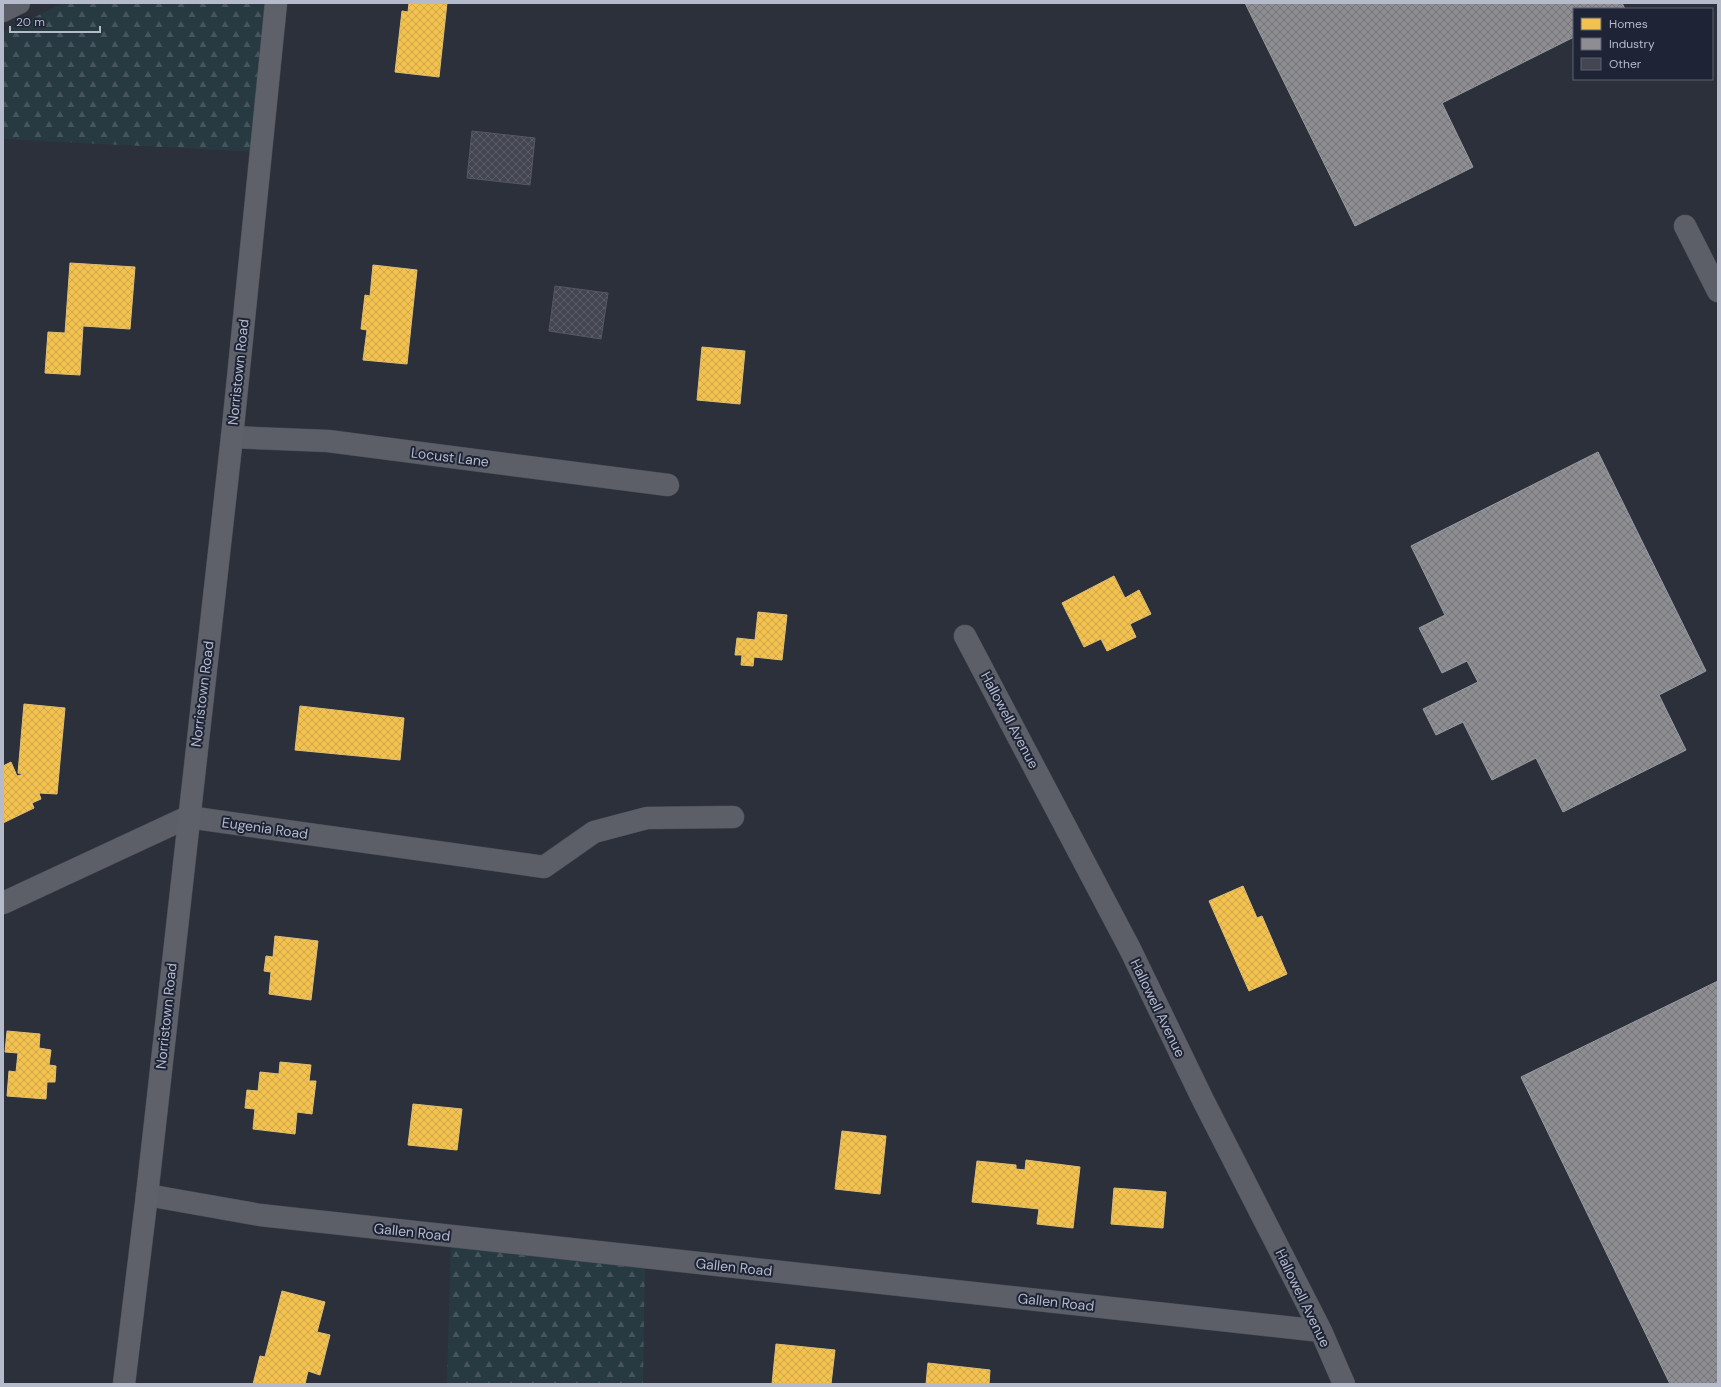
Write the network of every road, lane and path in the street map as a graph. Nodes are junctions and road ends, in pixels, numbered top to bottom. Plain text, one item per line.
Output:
1 (19, 3) edge
2 (276, 3) edge
3 (3, 11) edge
4 (1685, 226) dead end
5 (1718, 291) edge
6 (232, 437) junction
7 (668, 485) dead end
8 (965, 636) dead end
9 (188, 817) junction
10 (733, 817) dead end
11 (3, 904) edge
12 (147, 1195) junction
13 (1321, 1332) junction
14 (124, 1384) edge
15 (1344, 1384) edge

1 - 3 street
2 - 6 main road, Norristown Road
4 - 5 street
6 - 7 street, Locust Lane
6 - 9 main road, Norristown Road
8 - 13 street, Hallowell Avenue
9 - 10 street, Eugenia Road
9 - 11 street
9 - 12 main road, Norristown Road
12 - 13 street, Gallen Road
12 - 14 main road, Norristown Road
13 - 15 street, Hallowell Avenue

